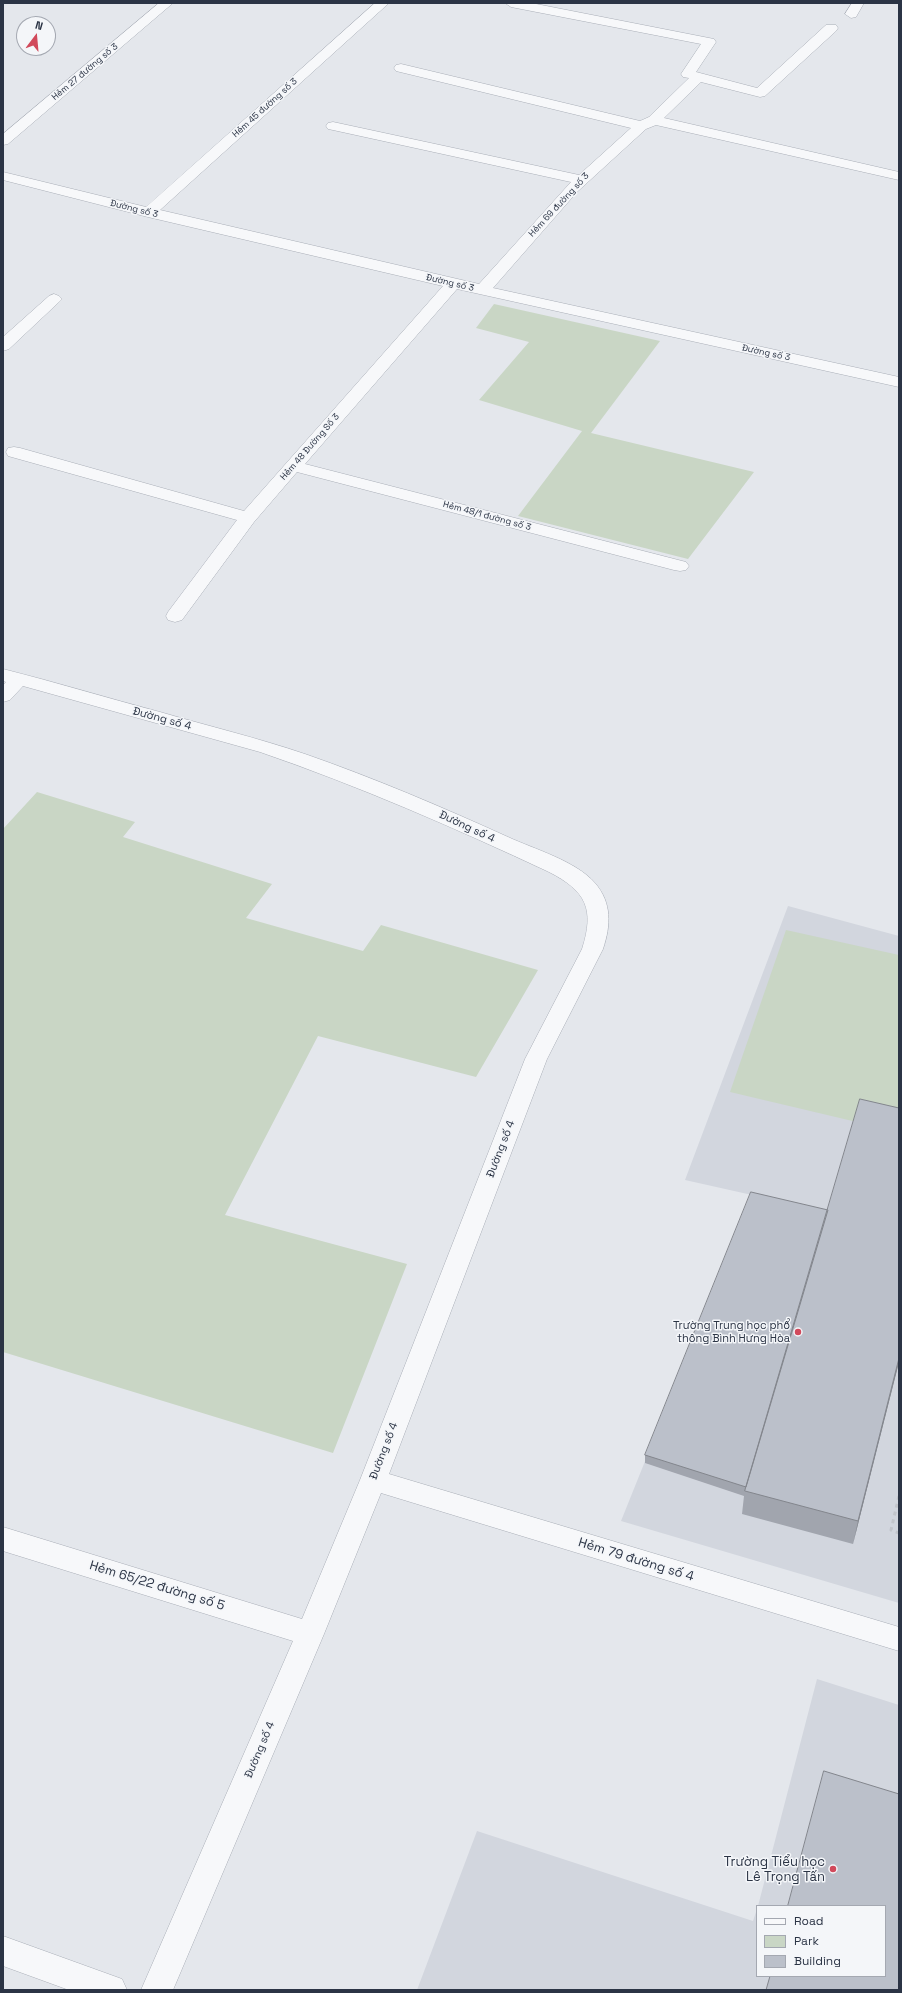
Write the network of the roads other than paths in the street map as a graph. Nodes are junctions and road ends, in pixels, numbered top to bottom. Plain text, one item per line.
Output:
1 (167, 3) edge
2 (382, 3) edge
3 (511, 3) edge
4 (831, 28) dead end
5 (401, 68) dead end
6 (698, 77) junction
7 (647, 123) junction
8 (333, 126) dead end
9 (3, 141) edge
10 (3, 176) edge
11 (899, 176) edge
12 (581, 180) junction
13 (148, 213) junction
14 (453, 284) junction
15 (482, 290) junction
16 (54, 299) dead end
17 (3, 346) edge
18 (899, 382) edge
19 (14, 452) dead end
20 (293, 466) junction
21 (248, 518) junction
22 (680, 566) dead end
23 (175, 616) dead end
24 (11, 678) edge
25 (3, 696) edge
26 (373, 1480) junction
27 (3, 1539) edge
28 (310, 1634) junction
29 (899, 1639) edge
30 (3, 1951) edge
31 (111, 1990) edge
32 (157, 1990) edge

1 - 9 street, Hẻm 27 đường số 3
2 - 13 street, Hẻm 45 đường số 3
3 - 6 street
4 - 6 street
5 - 7 street
6 - 7 street, Hẻm 69 đường số 3
7 - 11 street
7 - 12 street, Hẻm 69 đường số 3
8 - 12 street
10 - 13 street, Đường số 3
12 - 15 street, Hẻm 69 đường số 3
13 - 14 street, Đường số 3
14 - 15 street, Đường số 3
14 - 20 street, Hẻm 48 Đường Số 3
15 - 18 street, Đường số 3
16 - 17 street
19 - 21 street
20 - 21 street, Hẻm 48 Đường Số 3
20 - 22 street, Hẻm 48/1 đường số 3
21 - 23 street, Hẻm 48 Đường Số 3
24 - 25 street
24 - 26 street, Đường số 4
26 - 28 street, Đường số 4
26 - 29 street, Hẻm 79 đường số 4
27 - 28 street, Hẻm 65/22 đường số 5
28 - 32 street, Đường số 4
30 - 31 street

